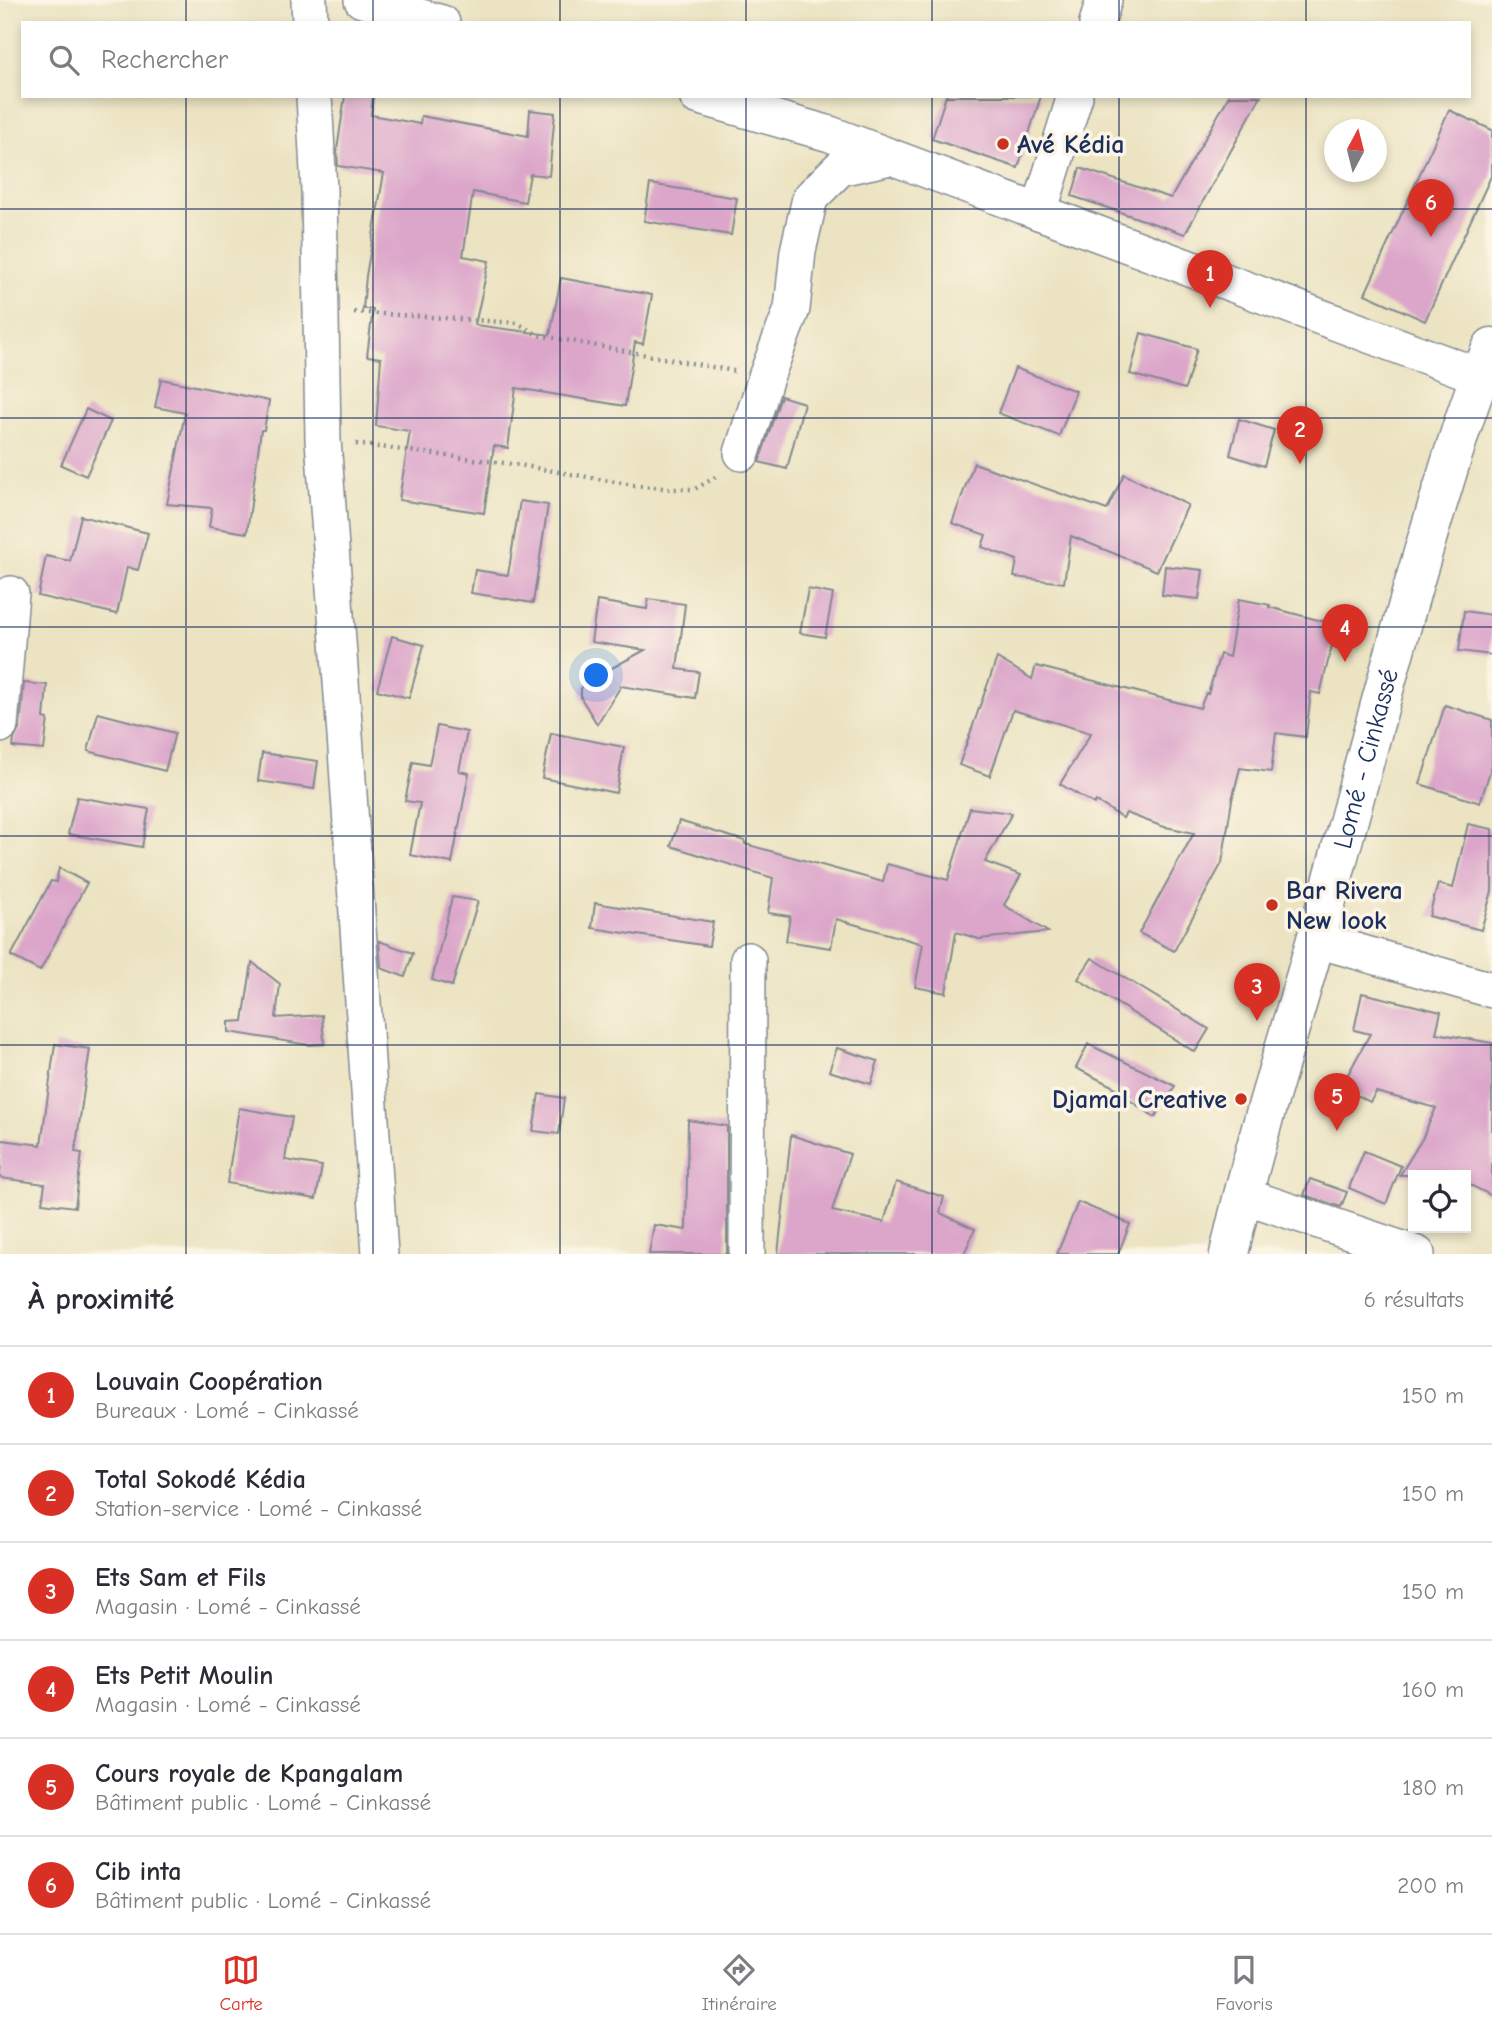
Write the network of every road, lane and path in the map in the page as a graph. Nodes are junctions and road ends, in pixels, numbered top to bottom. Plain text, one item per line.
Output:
1 (309, 0) edge
2 (362, 0) edge
3 (1104, 0) edge
4 (310, 21) edge
5 (435, 21) edge
6 (1098, 21) edge
7 (314, 98) edge
8 (704, 98) edge
9 (1073, 98) edge
10 (891, 158) junction
11 (1039, 212) junction
12 (321, 310) junction
13 (1486, 361) edge
14 (766, 377) junction
15 (323, 440) junction
16 (742, 453) joint
17 (11, 594) dead end
18 (0, 725) edge
19 (1317, 940) junction
20 (748, 960) dead end
21 (1492, 990) edge
22 (1242, 1195) junction
23 (380, 1254) edge
24 (747, 1254) edge
25 (1229, 1254) edge
26 (1417, 1254) edge

1 - 4 street
2 - 5 street
3 - 6 street
7 - 12 street
8 - 10 street
9 - 11 street
10 - 11 street
10 - 14 street
11 - 13 street
12 - 14 path
12 - 15 street
13 - 19 highway, Lomé - Cinkassé
14 - 16 street
15 - 16 path
15 - 23 street
17 - 18 street
19 - 21 street
19 - 22 highway, Lomé - Cinkassé
20 - 24 street
22 - 25 highway, Lomé - Cinkassé
22 - 26 street

